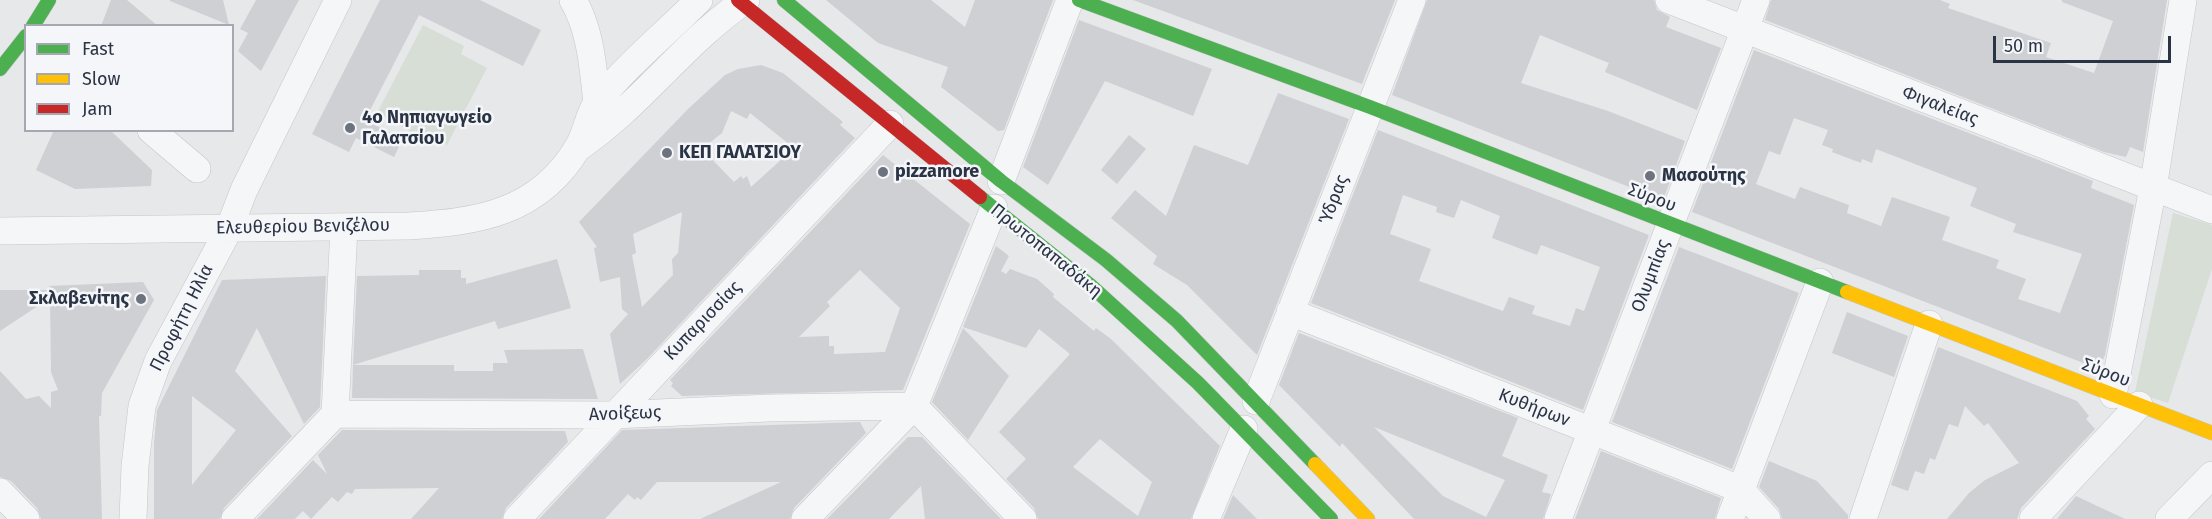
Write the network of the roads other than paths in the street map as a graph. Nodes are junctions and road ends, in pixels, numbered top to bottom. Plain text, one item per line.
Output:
1 (49, 0) edge
2 (339, 0) edge
3 (573, 0) edge
4 (699, 0) edge
5 (784, 0) edge
6 (1070, 0) edge
7 (1079, 0) edge
8 (1412, 0) edge
9 (1669, 0) edge
10 (1756, 0) edge
11 (2183, 0) edge
12 (742, 1) edge
13 (34, 24) edge
14 (1745, 30) junction
15 (24, 39) edge
16 (0, 69) edge
17 (597, 103) junction
18 (1370, 108) junction
19 (890, 124) junction
20 (153, 132) edge
21 (579, 147) junction
22 (197, 169) dead end
23 (1001, 181) junction
24 (2153, 188) junction
25 (994, 208) junction
26 (2212, 210) edge
27 (1670, 225) junction
28 (344, 227) junction
29 (229, 228) junction
30 (0, 231) edge
31 (1820, 282) junction
32 (1290, 312) junction
33 (1929, 324) junction
34 (2113, 395) junction
35 (1256, 400) junction
36 (2139, 405) junction
37 (914, 406) junction
38 (335, 414) junction
39 (613, 415) junction
40 (1244, 429) junction
41 (1592, 430) junction
42 (2212, 433) edge
43 (2212, 475) edge
44 (1740, 489) junction
45 (0, 492) edge
46 (26, 519) edge
47 (133, 519) edge
48 (235, 519) edge
49 (517, 519) edge
50 (805, 519) edge
51 (1023, 519) edge
52 (1206, 519) edge
53 (1331, 519) edge
54 (1368, 519) edge
55 (1558, 519) edge
56 (1730, 519) edge
57 (1767, 519) edge
58 (1863, 519) edge
59 (2033, 519) edge
60 (2169, 519) edge

1 - 13 main road
2 - 29 street, Προφήτη Ηλία
3 - 17 street
4 - 17 street, Ελευθερίου Βενιζέλου
5 - 23 main road, Πρωτοπαπαδάκη
6 - 23 street
7 - 18 main road, Σύρου
8 - 18 street, Ύδρας
9 - 14 street, Φιγαλείας
10 - 14 street, Ολυμπίας
11 - 24 street
12 - 19 main road, Πρωτοπαπαδάκη
12 - 21 street, Ελευθερίου Βενιζέλου
14 - 24 street, Φιγαλείας
14 - 27 street, Ολυμπίας
15 - 16 main road
17 - 21 street, Ελευθερίου Βενιζέλου
18 - 27 main road, Σύρου
18 - 32 street, Ύδρας
19 - 25 main road, Πρωτοπαπαδάκη
19 - 39 street, Κυπαρισσίας
20 - 22 street
21 - 28 street, Ελευθερίου Βενιζέλου
23 - 35 main road, Πρωτοπαπαδάκη
24 - 26 street, Φιγαλείας
24 - 34 street
25 - 37 street
25 - 40 main road, Πρωτοπαπαδάκη
27 - 31 main road, Σύρου
27 - 41 street, Ολυμπίας
28 - 29 street, Ελευθερίου Βενιζέλου
28 - 38 street
29 - 30 street, Ελευθερίου Βενιζέλου
29 - 47 street, Προφήτη Ηλία
31 - 33 main road, Σύρου
31 - 44 street
32 - 35 street, Ύδρας
32 - 41 street, Κυθήρων
33 - 34 main road, Σύρου
33 - 58 street
34 - 36 main road, Σύρου
35 - 54 main road, Πρωτοπαπαδάκη
36 - 42 main road, Σύρου
36 - 59 street
37 - 39 street, Ανοίξεως
37 - 50 street
37 - 51 street
38 - 39 street, Ανοίξεως
38 - 48 street
39 - 49 street, Κυπαρισσίας
40 - 52 street
40 - 53 main road, Πρωτοπαπαδάκη
41 - 44 street, Κυθήρων
41 - 55 street, Ολυμπίας
43 - 60 street
44 - 56 street
44 - 57 street, Κυθήρων
45 - 46 street

